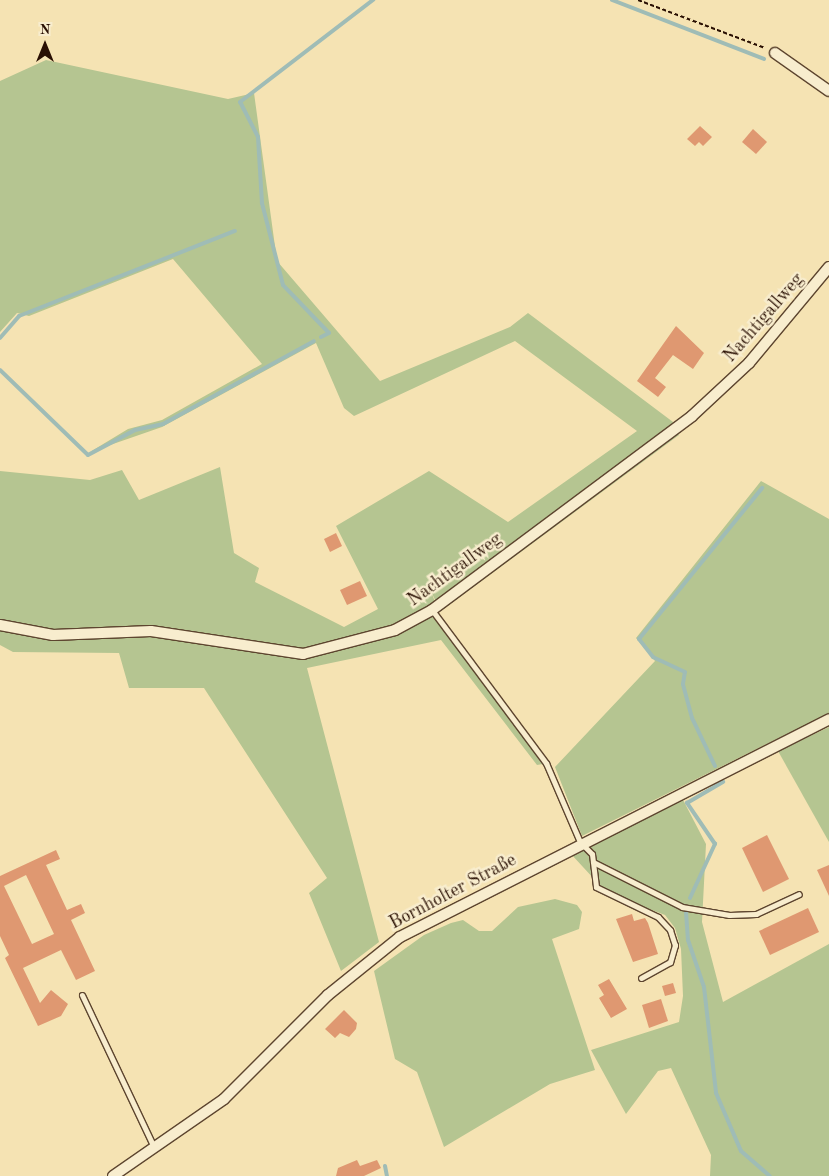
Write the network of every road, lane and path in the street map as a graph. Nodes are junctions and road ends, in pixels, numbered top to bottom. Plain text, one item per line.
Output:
1 (638, 0) edge
2 (643, 1) edge
3 (775, 53) joint
4 (829, 91) edge
5 (829, 268) edge
6 (432, 610) junction
7 (0, 625) edge
8 (829, 719) edge
9 (580, 842) junction
10 (593, 862) junction
11 (799, 894) dead end
12 (641, 978) dead end
13 (82, 995) dead end
14 (154, 1147) junction
15 (113, 1176) edge

1 - 2 path
2 - 3 path
3 - 4 street
5 - 6 street, Nachtigallweg
6 - 7 street, Nachtigallweg
6 - 9 lane
8 - 9 street, Bornholter Straße
9 - 10 lane
9 - 14 street, Bornholter Straße
10 - 11 lane
10 - 12 lane
13 - 14 lane
14 - 15 street, Bornholter Straße

